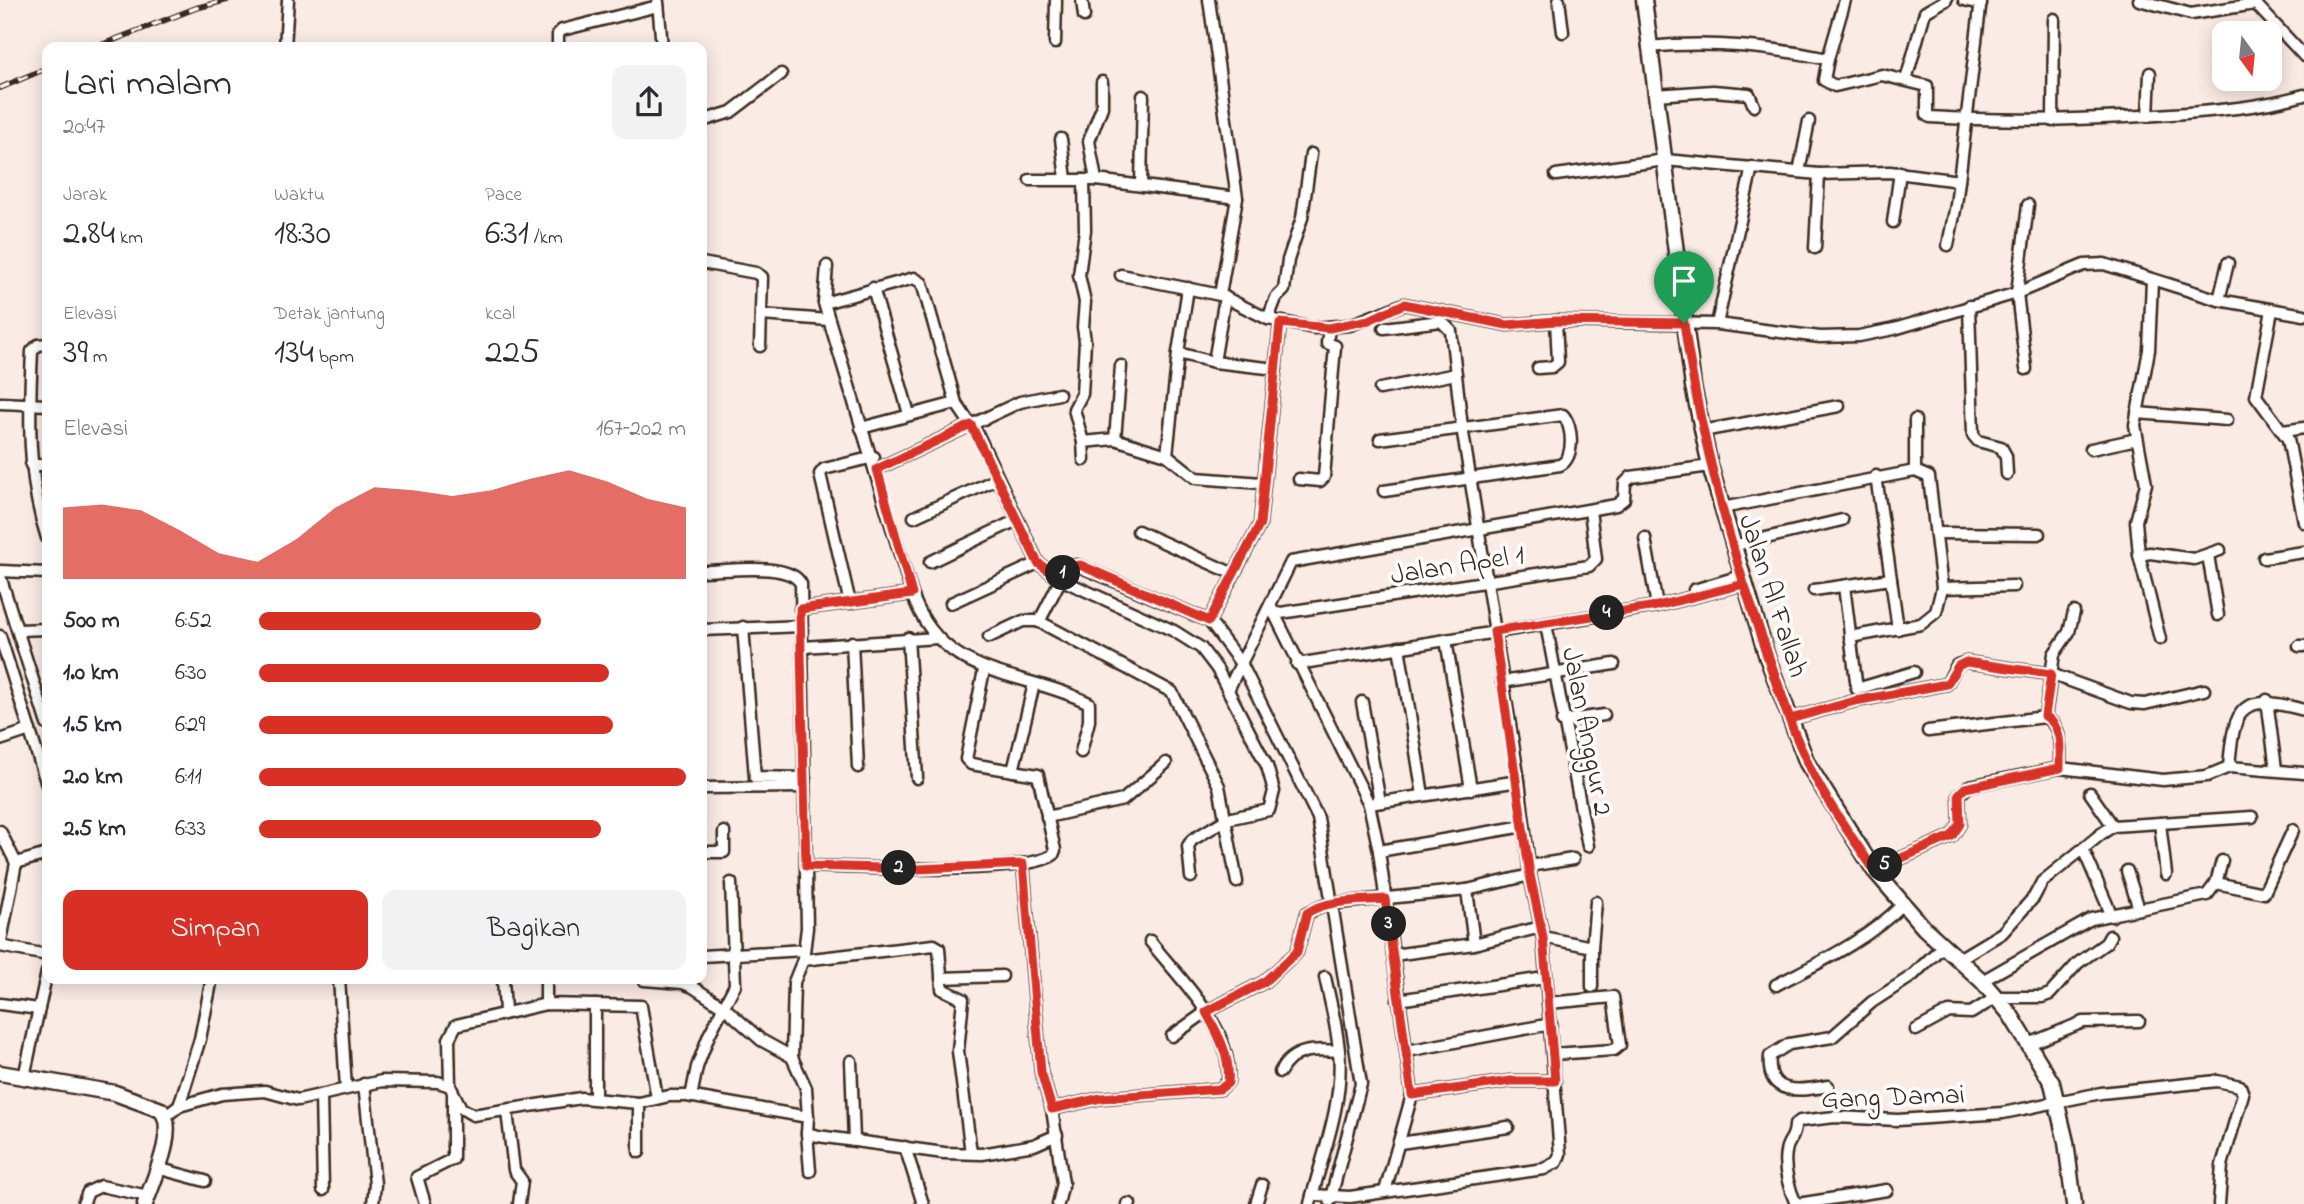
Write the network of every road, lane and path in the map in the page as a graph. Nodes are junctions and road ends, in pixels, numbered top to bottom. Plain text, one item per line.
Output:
1 (288, 0) edge
2 (1056, 0) edge
3 (1082, 0) edge
4 (1209, 0) edge
5 (1559, 0) edge
6 (1644, 0) edge
7 (1845, 0) edge
8 (1946, 0) edge
9 (1964, 0) edge
10 (2139, 0) edge
11 (1981, 2) edge
12 (2254, 2) edge
13 (658, 3) edge
14 (1084, 16) dead end
15 (2054, 19) dead end
16 (1563, 32) dead end
17 (285, 42) edge
18 (558, 42) edge
19 (662, 42) edge
20 (1055, 43) dead end
21 (1648, 47) junction
22 (2304, 56) edge
23 (1828, 59) junction
24 (2150, 73) dead end
25 (781, 74) dead end
26 (1906, 80) junction
27 (1102, 82) dead end
28 (2304, 94) edge
29 (1655, 95) junction
30 (1143, 96) dead end
31 (1755, 106) dead end
32 (2148, 116) junction
33 (707, 119) edge
34 (1967, 119) junction
35 (1810, 121) dead end
36 (2053, 121) junction
37 (1061, 139) dead end
38 (1311, 154) dead end
39 (1665, 160) junction
40 (1752, 167) junction
41 (1799, 172) junction
42 (1900, 172) junction
43 (1819, 174) junction
44 (1556, 175) dead end
45 (1066, 179) junction
46 (1030, 180) dead end
47 (1084, 180) junction
48 (1096, 180) junction
49 (1959, 181) junction
50 (1141, 184) junction
51 (1237, 198) junction
52 (2028, 205) dead end
53 (1894, 222) dead end
54 (1948, 245) dead end
55 (1815, 248) dead end
56 (2228, 262) dead end
57 (707, 264) edge
58 (827, 266) dead end
59 (1121, 275) dead end
60 (2152, 280) junction
61 (873, 288) junction
62 (1188, 288) junction
63 (2017, 293) junction
64 (1222, 296) junction
65 (2219, 300) junction
66 (824, 303) junction
67 (1969, 306) junction
68 (2272, 310) junction
69 (761, 315) junction
70 (2304, 315) edge
71 (1268, 319) junction
72 (830, 320) junction
73 (1556, 321) junction
74 (1280, 323) junction
75 (1684, 323) junction
76 (1717, 324) junction
77 (1329, 328) junction
78 (1384, 328) dead end
79 (42, 345) edge
80 (760, 346) dead end
81 (1178, 354) junction
82 (1214, 362) junction
83 (1121, 366) dead end
84 (1538, 368) dead end
85 (1276, 369) junction
86 (2026, 369) dead end
87 (1456, 374) junction
88 (1380, 389) dead end
89 (1059, 394) dead end
90 (0, 403) edge
91 (956, 403) junction
92 (30, 405) junction
93 (42, 405) edge
94 (1839, 406) dead end
95 (2137, 413) junction
96 (909, 414) junction
97 (1915, 420) dead end
98 (2227, 420) dead end
99 (971, 425) junction
100 (1462, 427) junction
101 (861, 428) junction
102 (2304, 428) edge
103 (1702, 431) junction
104 (2284, 431) junction
105 (1115, 439) junction
106 (1380, 439) dead end
107 (2137, 439) junction
108 (1083, 443) junction
109 (2091, 449) dead end
110 (1167, 455) junction
111 (874, 457) junction
112 (1084, 460) dead end
113 (31, 465) junction
114 (42, 465) edge
115 (1710, 466) junction
116 (877, 469) junction
117 (1915, 471) junction
118 (2007, 474) dead end
119 (1876, 476) junction
120 (997, 478) junction
121 (1299, 479) dead end
122 (1471, 480) junction
123 (1262, 483) junction
124 (2301, 487) edge
125 (1384, 491) dead end
126 (1722, 508) junction
127 (1590, 510) junction
128 (42, 512) edge
129 (914, 517) dead end
130 (1017, 520) junction
131 (1842, 520) dead end
132 (2304, 522) edge
133 (1138, 531) dead end
134 (1480, 531) junction
135 (1936, 533) junction
136 (2039, 534) dead end
137 (1645, 538) dead end
138 (1732, 546) junction
139 (2220, 550) dead end
140 (2304, 552) edge
141 (2138, 555) junction
142 (2208, 555) junction
143 (2264, 558) dead end
144 (930, 562) dead end
145 (1038, 563) junction
146 (707, 571) edge
147 (0, 573) edge
148 (42, 573) edge
149 (1063, 574) junction
150 (1234, 574) junction
151 (1891, 579) junction
152 (1742, 580) junction
153 (1487, 581) junction
154 (1844, 586) junction
155 (2014, 586) dead end
156 (1942, 588) junction
157 (1814, 590) dead end
158 (912, 594) junction
159 (850, 603) junction
160 (951, 603) dead end
161 (1653, 605) junction
162 (800, 609) junction
163 (1272, 610) junction
164 (2074, 612) dead end
165 (2218, 615) dead end
166 (1209, 621) junction
167 (1039, 622) junction
168 (1546, 624) junction
169 (802, 626) junction
170 (743, 627) junction
171 (42, 629) edge
172 (1898, 629) junction
173 (18, 630) junction
174 (707, 630) edge
175 (1494, 631) junction
176 (0, 636) edge
177 (989, 637) dead end
178 (1850, 637) junction
179 (908, 638) junction
180 (937, 638) junction
181 (2160, 639) dead end
182 (1446, 640) junction
183 (852, 642) junction
184 (803, 647) junction
185 (1399, 647) junction
186 (1297, 664) junction
187 (1614, 664) dead end
188 (1242, 665) junction
189 (984, 670) junction
190 (1914, 672) dead end
191 (1554, 673) junction
192 (2051, 674) junction
193 (1502, 682) junction
194 (1034, 684) junction
195 (1228, 690) junction
196 (2204, 690) dead end
197 (2267, 700) junction
198 (1362, 702) dead end
199 (42, 708) edge
200 (2304, 710) edge
201 (1604, 715) dead end
202 (2045, 716) junction
203 (1790, 719) junction
204 (1562, 721) junction
205 (30, 730) junction
206 (1928, 731) dead end
207 (0, 740) edge
208 (1081, 752) dead end
209 (1166, 763) dead end
210 (858, 767) dead end
211 (2229, 767) junction
212 (2060, 768) junction
213 (42, 769) edge
214 (2276, 769) junction
215 (1013, 771) junction
216 (2304, 773) edge
217 (917, 778) dead end
218 (1518, 781) junction
219 (805, 783) junction
220 (707, 788) edge
221 (1471, 789) junction
222 (2090, 793) dead end
223 (1423, 795) junction
224 (1380, 802) junction
225 (1369, 804) junction
226 (1047, 817) junction
227 (2252, 817) dead end
228 (1227, 819) junction
229 (2160, 823) junction
230 (1524, 826) junction
231 (2113, 826) junction
232 (2293, 830) dead end
233 (0, 831) edge
234 (724, 832) dead end
235 (1588, 846) dead end
236 (2083, 849) junction
237 (1379, 850) junction
238 (707, 852) edge
239 (42, 855) edge
240 (1573, 859) dead end
241 (2222, 861) dead end
242 (16, 863) junction
243 (1023, 864) junction
244 (806, 866) junction
245 (1529, 870) junction
246 (1874, 870) junction
247 (2127, 870) dead end
248 (2166, 874) dead end
249 (1191, 877) dead end
250 (1237, 882) dead end
251 (731, 883) dead end
252 (2216, 883) junction
253 (1467, 890) junction
254 (1385, 899) junction
255 (1596, 902) dead end
256 (1331, 904) junction
257 (1903, 904) junction
258 (2139, 909) junction
259 (2112, 916) junction
260 (1542, 932) junction
261 (2110, 936) dead end
262 (1150, 941) dead end
263 (1474, 944) junction
264 (0, 946) edge
265 (1943, 946) junction
266 (1592, 947) junction
267 (733, 953) junction
268 (42, 954) edge
269 (803, 955) junction
270 (707, 956) edge
271 (1393, 956) junction
272 (1957, 960) junction
273 (1002, 976) dead end
274 (1325, 977) dead end
275 (941, 978) junction
276 (1538, 979) dead end
277 (1982, 982) junction
278 (44, 984) edge
279 (211, 984) edge
280 (339, 984) edge
281 (503, 984) edge
282 (547, 984) edge
283 (685, 984) edge
284 (1776, 985) dead end
285 (1592, 987) dead end
286 (1997, 997) junction
287 (1398, 1000) junction
288 (1548, 1003) junction
289 (0, 1004) edge
290 (546, 1004) junction
291 (595, 1005) junction
292 (725, 1008) junction
293 (39, 1009) junction
294 (505, 1011) junction
295 (1206, 1012) junction
296 (2139, 1021) dead end
297 (1551, 1024) junction
298 (1916, 1030) dead end
299 (1172, 1036) dead end
300 (2029, 1044) junction
301 (1339, 1051) junction
302 (1407, 1051) junction
303 (1553, 1055) junction
304 (792, 1057) junction
305 (851, 1061) dead end
306 (1280, 1072) dead end
307 (0, 1073) edge
308 (31, 1078) junction
309 (1555, 1081) junction
310 (364, 1084) junction
311 (1828, 1086) dead end
312 (346, 1088) junction
313 (452, 1090) junction
314 (321, 1095) junction
315 (1412, 1095) junction
316 (595, 1097) junction
317 (691, 1097) junction
318 (657, 1098) junction
319 (639, 1103) junction
320 (2058, 1104) junction
321 (178, 1106) junction
322 (1052, 1109) junction
323 (507, 1111) junction
324 (166, 1116) junction
325 (808, 1117) junction
326 (1508, 1128) dead end
327 (807, 1133) junction
328 (1057, 1135) junction
329 (854, 1140) junction
330 (1400, 1143) junction
331 (905, 1147) junction
332 (639, 1152) dead end
333 (971, 1153) junction
334 (157, 1168) junction
335 (810, 1171) dead end
336 (205, 1181) dead end
337 (1262, 1185) dead end
338 (323, 1190) dead end
339 (1887, 1190) dead end
340 (1385, 1191) junction
341 (1321, 1199) edge
342 (146, 1200) edge
343 (1370, 1200) edge
344 (83, 1204) edge
345 (373, 1204) edge
346 (425, 1204) edge
347 (519, 1204) edge
348 (923, 1204) edge
349 (1058, 1204) edge
350 (1256, 1204) edge
351 (1797, 1204) edge
352 (2074, 1204) edge
353 (2219, 1204) edge

1 - 17 street
2 - 20 street
3 - 14 street
4 - 51 street
5 - 16 street
6 - 21 street, Jalan Al Fallah
7 - 23 street
8 - 26 street
9 - 11 street
10 - 12 street
11 - 34 street
12 - 22 street
13 - 18 street
13 - 19 street
15 - 36 street
21 - 23 street
21 - 29 street, Jalan Al Fallah
23 - 26 street
24 - 32 street
25 - 33 street
26 - 34 street
27 - 48 street
28 - 32 street
29 - 31 street
29 - 39 street, Jalan Al Fallah
30 - 50 street
32 - 36 street
34 - 36 street
34 - 49 street
35 - 41 street
37 - 45 street
38 - 71 street
39 - 40 street
39 - 44 street
39 - 75 street, Jalan Al Fallah
40 - 41 street
40 - 76 street
41 - 43 street
42 - 43 street
42 - 49 street
42 - 53 street
43 - 55 street
45 - 46 street
45 - 47 street
47 - 48 street
47 - 108 street
48 - 50 street
49 - 54 street
50 - 51 street
51 - 64 street
52 - 63 street
56 - 65 street
57 - 69 street
58 - 66 street
59 - 62 street
60 - 63 street
60 - 65 street
60 - 95 street
61 - 66 street
61 - 91 street
61 - 96 street
62 - 64 street
62 - 81 street
63 - 67 street
63 - 86 street
64 - 71 street
64 - 82 street
65 - 68 street
66 - 72 street
67 - 76 street
67 - 118 street
68 - 70 street
68 - 104 street
69 - 72 street
69 - 80 street
71 - 74 street
72 - 101 street
73 - 75 street
73 - 77 street
73 - 84 street
74 - 77 street
74 - 85 street
75 - 76 street
75 - 103 street, Jalan Al Fallah
77 - 121 street
78 - 87 street
79 - 92 street
81 - 82 street
81 - 110 street
82 - 85 street
83 - 105 street
85 - 123 street
87 - 88 street
87 - 100 street
89 - 99 street
90 - 92 street
91 - 96 street
91 - 99 street
92 - 93 street
92 - 113 street
94 - 103 street
95 - 98 street
95 - 107 street
96 - 101 street
97 - 117 street
99 - 116 street
99 - 120 street
100 - 106 street
100 - 122 street
100 - 122 street
101 - 111 street
102 - 104 street
103 - 115 street, Jalan Al Fallah
104 - 124 street
105 - 108 street
105 - 110 street
107 - 109 street
107 - 141 street
108 - 112 street
110 - 123 street
111 - 116 street
111 - 159 street
113 - 114 street
113 - 128 street
115 - 126 street, Jalan Al Fallah
115 - 127 street
116 - 158 street
117 - 119 street
117 - 135 street
119 - 126 street
119 - 151 street
120 - 129 street
120 - 130 street
122 - 125 street
122 - 134 street
123 - 150 street
124 - 132 street
126 - 138 street, Jalan Al Fallah
127 - 134 street
127 - 153 street, Jalan Apel 1
130 - 144 street
130 - 145 street
131 - 138 street
133 - 150 street
134 - 153 street
134 - 163 street
135 - 136 street
135 - 156 street
137 - 161 street
138 - 152 street, Jalan Al Fallah
139 - 142 street
140 - 143 street
141 - 142 street
141 - 181 street
142 - 165 street
145 - 149 street
145 - 160 street
146 - 162 street
147 - 148 street
147 - 173 street
149 - 166 street
149 - 167 street
149 - 195 street
150 - 166 street
151 - 154 street
151 - 172 street
152 - 161 street
152 - 203 street, Jalan Al Fallah
153 - 163 street, Jalan Apel 1
153 - 175 street
154 - 157 street
154 - 178 street
155 - 156 street
156 - 172 street
158 - 159 street
158 - 180 street
159 - 162 street
161 - 168 street
162 - 169 street
163 - 186 street
163 - 188 street
164 - 192 street
166 - 188 street
167 - 177 street
167 - 228 street
168 - 175 street
168 - 191 street, Jalan Anggur 2
169 - 170 street
169 - 184 street
170 - 174 street
170 - 219 street
171 - 173 street
172 - 178 street
173 - 199 street
175 - 182 street
175 - 193 street
176 - 205 street
178 - 190 street
179 - 180 street
179 - 183 street
179 - 217 street
180 - 189 street
182 - 185 street
182 - 221 street
183 - 184 street
183 - 210 street
184 - 219 street
185 - 186 street
185 - 223 street
186 - 225 street
187 - 191 street
188 - 195 street
188 - 256 street
189 - 194 street
189 - 215 street
191 - 193 street
191 - 204 street, Jalan Anggur 2
192 - 196 street
192 - 202 street
192 - 203 street
193 - 218 street
194 - 208 street
194 - 215 street
195 - 228 street
197 - 200 street
197 - 211 street
197 - 214 street
198 - 224 street
201 - 204 street
202 - 206 street
202 - 212 street
203 - 246 street, Jalan Al Fallah
204 - 235 street, Jalan Anggur 2
205 - 207 street
205 - 213 street
209 - 226 street
211 - 212 street
211 - 214 street
212 - 246 street
214 - 216 street
215 - 226 street
218 - 221 street
218 - 230 street
219 - 220 street
219 - 244 street
221 - 223 street
222 - 231 street
223 - 224 street
224 - 225 street
225 - 237 street
226 - 243 street
227 - 229 street
228 - 249 street
228 - 250 street
229 - 231 street
229 - 248 street
230 - 237 street
230 - 245 street
231 - 236 street
232 - 252 street
233 - 242 street
234 - 238 street
236 - 259 street
236 - 272 street
237 - 254 street
239 - 242 street
240 - 245 street
241 - 252 street
242 - 264 street
243 - 244 street
243 - 322 street
244 - 269 street
245 - 253 street
245 - 260 street
246 - 257 street, Jalan Al Fallah
247 - 258 street
251 - 267 street
252 - 258 street
253 - 254 street
253 - 263 street
254 - 256 street
254 - 271 street
255 - 266 street
256 - 295 street
256 - 341 street
257 - 265 street, Jalan Al Fallah
257 - 284 street
258 - 259 street
259 - 277 street
260 - 263 street
260 - 266 street
260 - 288 street
261 - 286 street
262 - 295 street
263 - 271 street
264 - 268 street
265 - 272 street, Jalan Al Fallah
265 - 311 street
266 - 285 street
267 - 269 street
267 - 270 street
267 - 292 street
269 - 275 street
269 - 304 street
271 - 287 street
272 - 277 street, Jalan Al Fallah
273 - 275 street
274 - 301 street
275 - 333 street
276 - 287 street
277 - 286 street, Jalan Al Fallah
278 - 293 street
279 - 321 street
280 - 312 street
281 - 294 street
282 - 290 street
283 - 292 street
286 - 298 street
286 - 300 street, Jalan Al Fallah
287 - 302 street
288 - 297 street
288 - 303 street
289 - 293 street
290 - 291 street
290 - 294 street
291 - 316 street
291 - 318 street
292 - 304 street
292 - 317 street
293 - 308 street
294 - 313 street
295 - 299 street
295 - 322 street
296 - 300 street
297 - 302 street
297 - 303 street
300 - 320 street, Jalan Al Fallah
301 - 306 street
301 - 341 street
302 - 315 street
303 - 309 street
304 - 325 street
305 - 329 street
307 - 308 street
308 - 324 street
309 - 315 street
309 - 340 street
310 - 312 street
310 - 313 street
310 - 345 street
312 - 314 street
313 - 323 street
313 - 346 street
314 - 321 street
314 - 338 street
315 - 330 street
316 - 319 street
316 - 323 street
317 - 318 street
317 - 325 street
318 - 319 street
319 - 332 street
320 - 351 street, Gang Damai
320 - 352 street, Jalan Al Fallah
320 - 353 street
321 - 324 street
322 - 328 street
323 - 347 street
324 - 334 street
325 - 327 street
326 - 330 street
327 - 329 street
327 - 335 street
328 - 333 street
328 - 349 street
329 - 331 street
330 - 340 street
331 - 333 street
331 - 348 street
334 - 336 street
334 - 342 street
337 - 350 street
339 - 351 street
340 - 343 street
341 - 343 street
342 - 344 street

